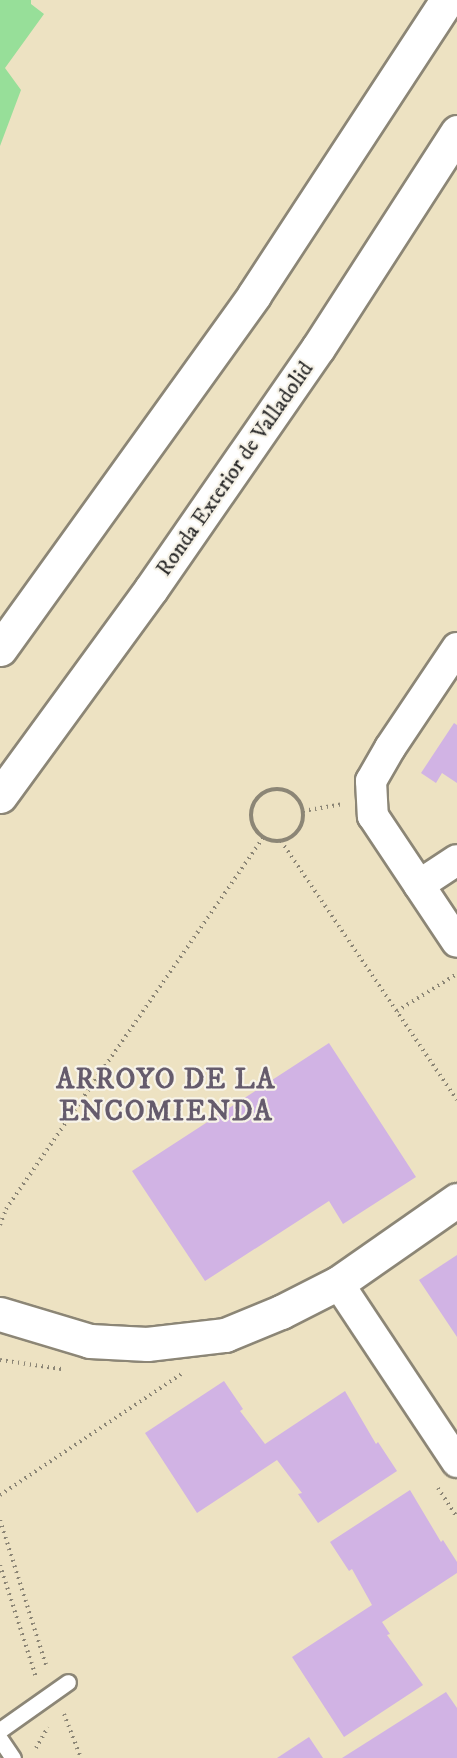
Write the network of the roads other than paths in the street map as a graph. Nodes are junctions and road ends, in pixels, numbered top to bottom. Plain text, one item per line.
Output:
1 (447, 0) edge
2 (457, 132) edge
3 (457, 648) edge
4 (0, 649) edge
5 (0, 796) edge
6 (457, 860) edge
7 (419, 885) junction
8 (457, 942) edge
9 (457, 1200) edge
10 (338, 1283) junction
11 (0, 1314) edge
12 (457, 1462) edge
13 (56, 1690) road end
14 (0, 1730) edge
15 (0, 1739) edge
16 (13, 1758) edge

1 - 4 main road
2 - 5 main road, Ronda Exterior de Valladolid
3 - 7 street
6 - 7 street
7 - 8 street
9 - 10 main road
10 - 11 main road
10 - 12 street
13 - 14 lane
15 - 16 lane

